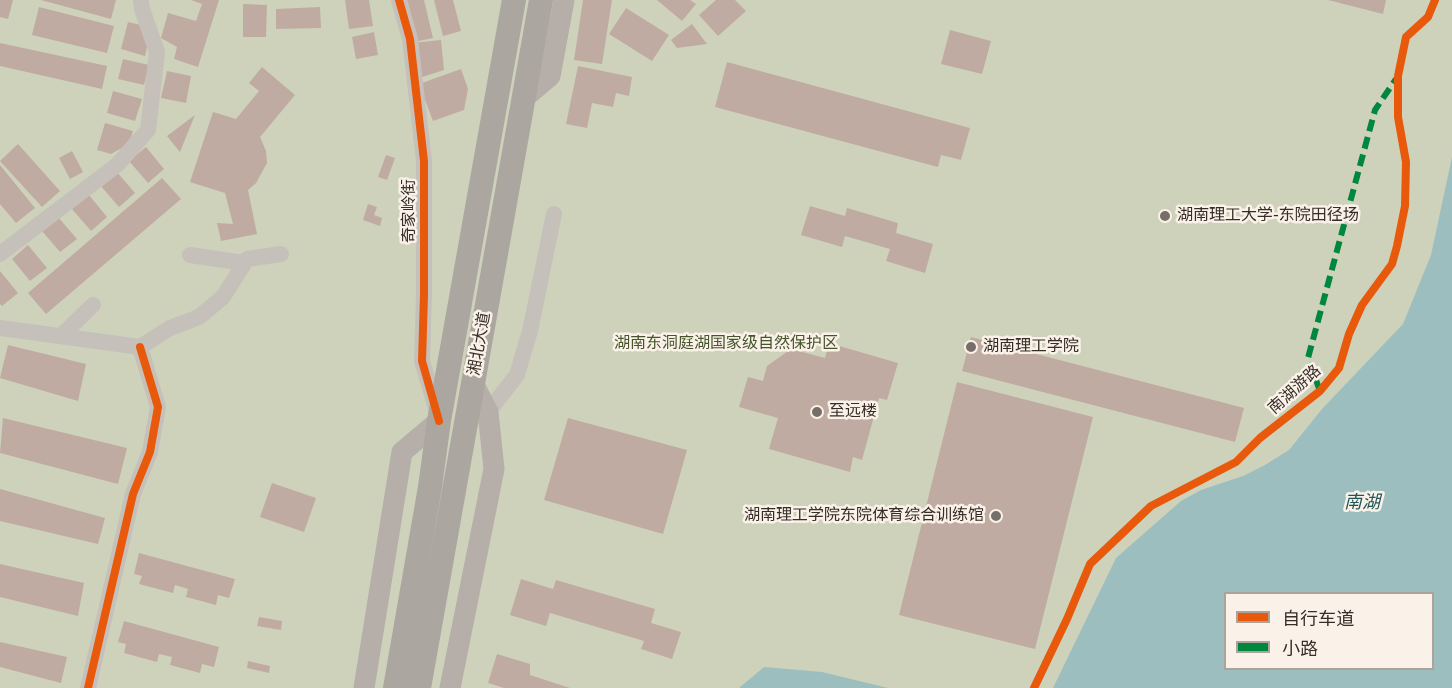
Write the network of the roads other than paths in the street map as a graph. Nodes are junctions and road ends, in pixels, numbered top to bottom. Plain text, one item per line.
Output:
1 (141, 0) edge
2 (399, 0) edge
3 (514, 0) edge
4 (541, 0) edge
5 (564, 0) edge
6 (524, 98) junction
7 (554, 214) dead end
8 (0, 254) edge
9 (281, 254) dead end
10 (190, 255) dead end
11 (244, 263) junction
12 (93, 305) dead end
13 (0, 328) edge
14 (61, 336) junction
15 (140, 347) junction
16 (473, 383) junction
17 (488, 412) junction
18 (439, 421) junction
19 (461, 455) junction
20 (88, 688) edge
21 (364, 688) edge
22 (395, 688) edge
23 (419, 688) edge
24 (450, 688) edge

1 - 8 street
2 - 18 street, 奇家岭街
3 - 18 highway, 湘北大道
4 - 6 highway, 湘北大道
5 - 6 main road
6 - 16 highway, 湘北大道
7 - 17 street
9 - 11 street
10 - 11 street
11 - 15 street
12 - 14 street
13 - 14 street
14 - 15 street
15 - 20 street
16 - 17 main road
16 - 19 highway, 湘北大道
17 - 19 main road
17 - 24 main road
18 - 21 main road
18 - 22 highway, 湘北大道
19 - 23 highway, 湘北大道

